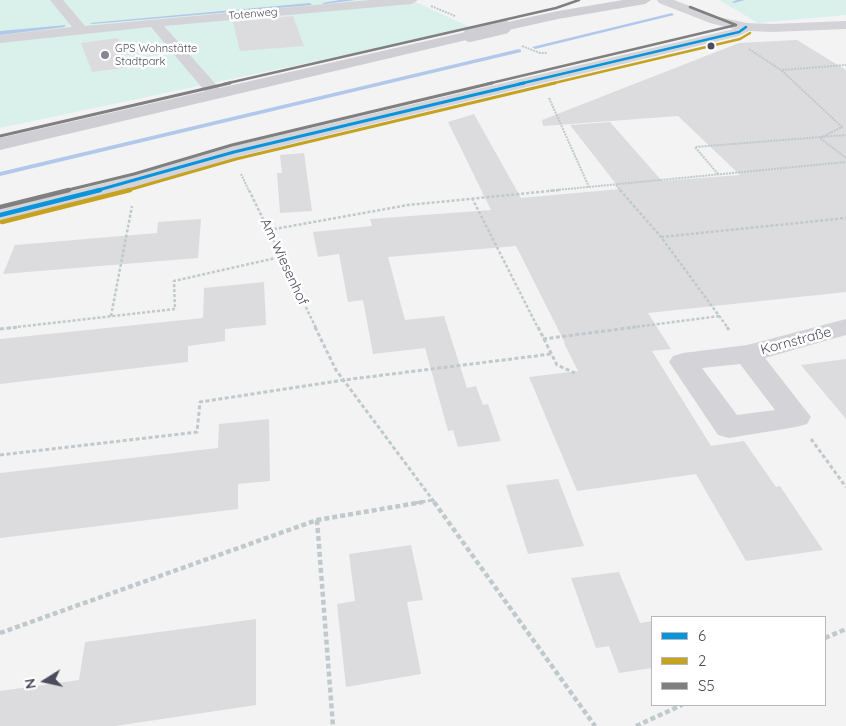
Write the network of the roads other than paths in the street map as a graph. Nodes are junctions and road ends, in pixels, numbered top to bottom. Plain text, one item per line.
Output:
1 (56, 0) edge
2 (308, 0) edge
3 (412, 0) edge
4 (617, 0) edge
5 (645, 0) edge
6 (663, 0) edge
7 (692, 0) edge
8 (322, 8) junction
9 (558, 15) junction
10 (154, 23) junction
11 (846, 25) edge
12 (746, 27) junction
13 (81, 30) junction
14 (0, 39) edge
15 (215, 93) junction
16 (0, 144) edge
17 (0, 215) edge
18 (846, 327) edge
19 (747, 354) junction

1 - 13 street
2 - 8 street
3 - 8 street, Totenweg
4 - 9 main road
5 - 9 main road
6 - 12 street
7 - 12 street
8 - 10 street, Totenweg
9 - 15 main road, bridge
10 - 13 street, Totenweg
10 - 15 street
11 - 12 street
12 - 17 street
13 - 14 street, Totenweg
15 - 16 main road
18 - 19 street, Kornstraße
19 - 19 street, Kornstraße

